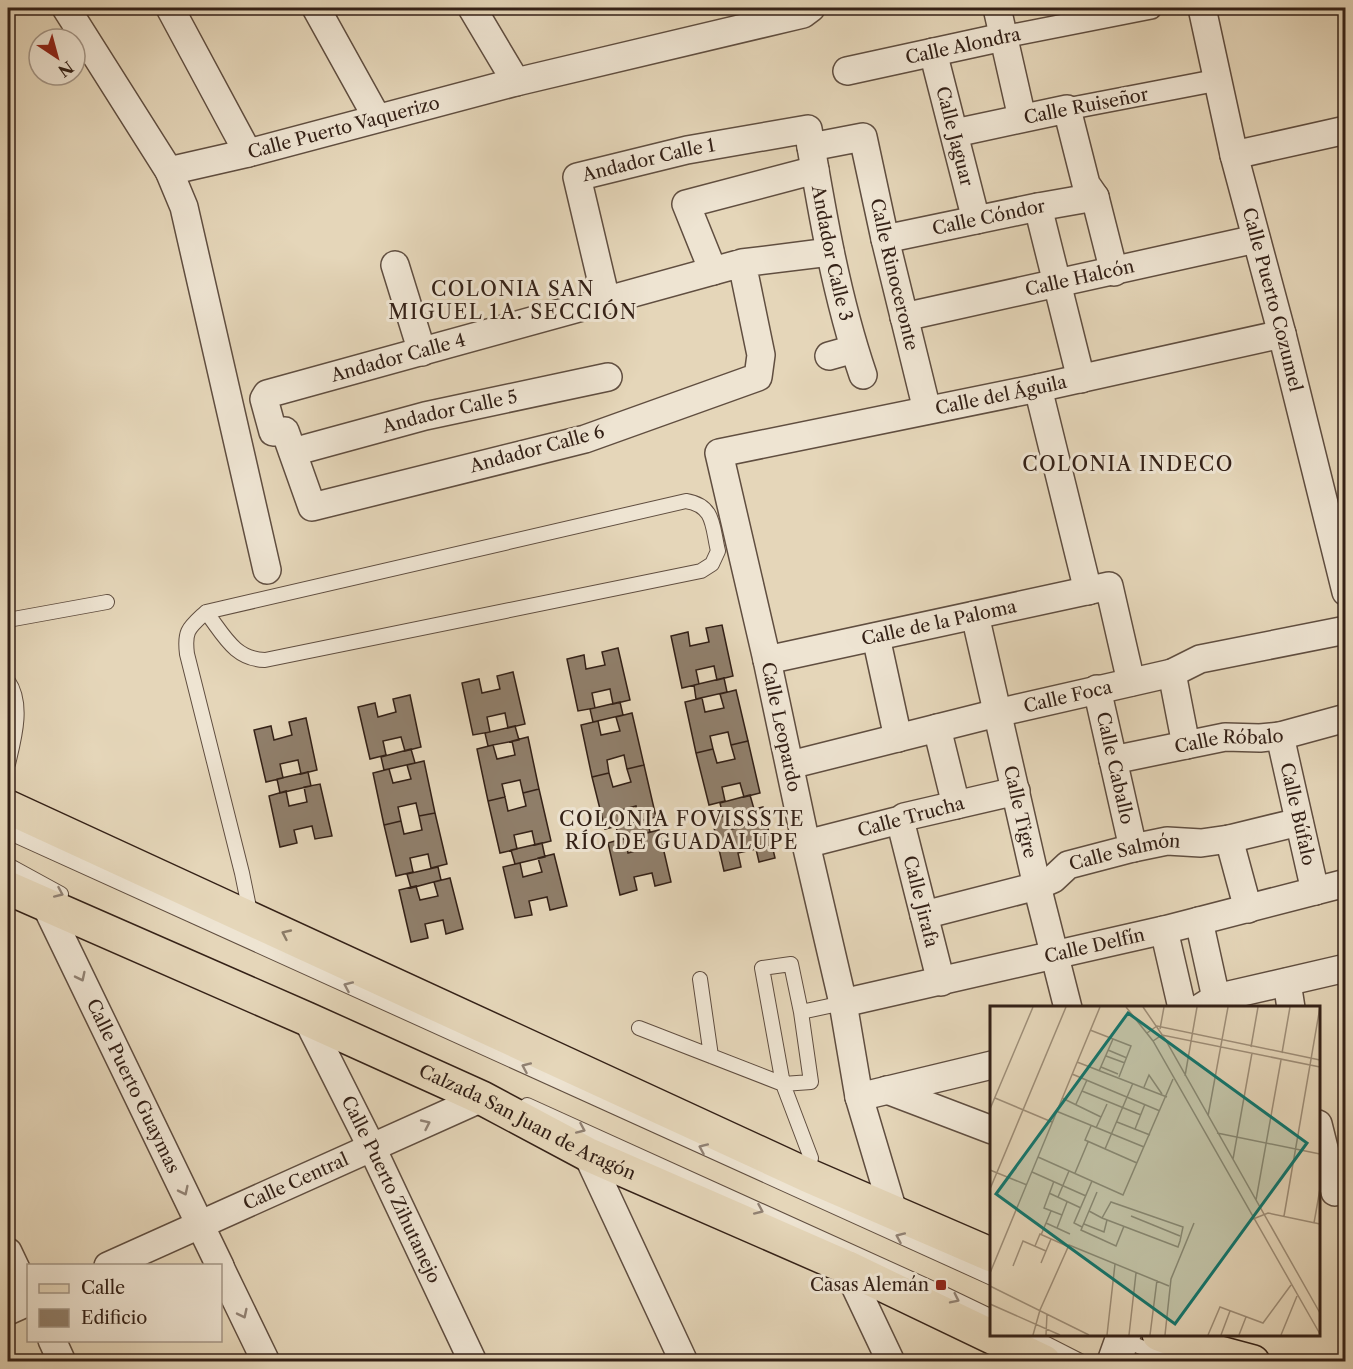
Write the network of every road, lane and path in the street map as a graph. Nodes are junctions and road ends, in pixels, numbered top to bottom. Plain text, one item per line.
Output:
1 (66, 8) edge
2 (170, 8) edge
3 (316, 8) edge
4 (472, 8) edge
5 (997, 8) edge
6 (1150, 8) edge
7 (1202, 8) edge
8 (807, 11) edge
9 (1004, 37) junction
10 (933, 52) junction
11 (847, 71) dead end
12 (1218, 80) junction
13 (516, 82) junction
14 (1067, 109) junction
15 (377, 118) junction
16 (1022, 118) junction
17 (1346, 130) edge
18 (955, 133) junction
19 (811, 149) junction
20 (248, 153) junction
21 (1234, 155) junction
22 (169, 171) junction
23 (1095, 197) junction
24 (1038, 207) junction
25 (976, 220) junction
26 (885, 238) junction
27 (1257, 239) junction
28 (830, 252) junction
29 (742, 263) junction
30 (395, 265) dead end
31 (713, 271) junction
32 (1114, 272) junction
33 (1057, 284) junction
34 (606, 300) junction
35 (904, 317) junction
36 (1282, 334) junction
37 (422, 352) junction
38 (863, 375) dead end
39 (608, 378) dead end
40 (1080, 379) junction
41 (1038, 388) junction
42 (927, 410) junction
43 (293, 452) junction
44 (719, 453) joint
45 (1342, 559) edge
46 (267, 570) dead end
47 (1099, 589) junction
48 (1346, 592) edge
49 (106, 602) dead end
50 (206, 612) junction
51 (975, 615) junction
52 (8, 620) edge
53 (1346, 630) edge
54 (876, 637) junction
55 (767, 660) junction
56 (1172, 673) junction
57 (8, 681) edge
58 (1131, 682) junction
59 (1097, 689) junction
60 (996, 713) junction
61 (1346, 718) edge
62 (937, 728) junction
63 (1280, 736) junction
64 (898, 738) junction
65 (10, 742) edge
66 (1186, 745) junction
67 (1113, 760) junction
68 (8, 764) edge
69 (789, 765) junction
70 (1016, 791) junction
71 (956, 805) junction
72 (8, 807) edge
73 (900, 820) junction
74 (1299, 822) junction
75 (8, 832) edge
76 (1228, 839) junction
77 (806, 844) junction
78 (1133, 848) junction
79 (8, 865) edge
80 (1346, 883) edge
81 (1037, 886) junction
82 (8, 888) edge
83 (1315, 891) junction
84 (78, 901) dead end
85 (46, 906) junction
86 (1248, 909) junction
87 (924, 915) junction
88 (251, 918) junction
89 (1199, 921) junction
90 (1164, 930) junction
91 (1054, 955) junction
92 (1346, 968) edge
93 (242, 975) dead end
94 (700, 980) dead end
95 (941, 982) junction
96 (1290, 1001) edge
97 (843, 1003) junction
98 (1208, 1003) edge
99 (1067, 1006) edge
100 (1182, 1006) edge
101 (801, 1012) junction
102 (308, 1019) junction
103 (639, 1028) dead end
104 (711, 1056) junction
105 (990, 1065) edge
106 (783, 1084) junction
107 (887, 1090) junction
108 (500, 1097) junction
109 (859, 1097) junction
110 (990, 1129) edge
111 (1320, 1133) edge
112 (372, 1148) junction
113 (587, 1154) junction
114 (807, 1175) junction
115 (1333, 1193) edge
116 (893, 1211) junction
117 (200, 1224) junction
118 (8, 1252) edge
119 (990, 1255) edge
120 (112, 1264) edge
121 (219, 1264) edge
122 (846, 1268) junction
123 (222, 1270) edge
124 (990, 1277) edge
125 (27, 1292) edge
126 (27, 1302) edge
127 (8, 1311) edge
128 (990, 1316) edge
129 (1029, 1336) edge
130 (52, 1342) edge
131 (1118, 1343) edge
132 (1177, 1353) edge
133 (62, 1362) edge
134 (266, 1362) edge
135 (473, 1362) edge
136 (684, 1362) edge
137 (891, 1362) edge
138 (1044, 1362) edge
139 (1082, 1362) edge
140 (1253, 1362) edge

1 - 22 street
2 - 20 street
3 - 15 street
4 - 13 street
5 - 9 street
6 - 9 street, Calle Alondra
7 - 12 street, Calle Puerto Cozumel
8 - 13 street, Calle Puerto Vaquerizo
9 - 10 street, Calle Alondra
9 - 16 street
10 - 11 street, Calle Alondra
10 - 18 street, Calle Jaguar
12 - 14 street, Calle Ruiseñor
12 - 21 street, Calle Puerto Cozumel
13 - 15 street, Calle Puerto Vaquerizo
14 - 16 street, Calle Ruiseñor
14 - 23 street
15 - 20 street, Calle Puerto Vaquerizo
16 - 18 street, Calle Ruiseñor
17 - 21 street
18 - 25 street, Calle Jaguar
19 - 26 street, Calle Rinoceronte
19 - 28 street, Andador Calle 3
19 - 31 street
19 - 34 street, Andador Calle 1
20 - 22 street, Calle Puerto Vaquerizo
21 - 27 street, Calle Puerto Cozumel
22 - 46 street
23 - 24 street, Calle Cóndor
23 - 32 street
24 - 25 street, Calle Cóndor
24 - 33 street
25 - 26 street, Calle Cóndor
26 - 35 street, Calle Rinoceronte
27 - 32 street, Calle Halcón
27 - 36 street, Calle Puerto Cozumel
28 - 29 street, Andador Calle 4
28 - 38 street, Andador Calle 3
29 - 31 street, Andador Calle 4
29 - 43 street, Andador Calle 6
30 - 37 street
31 - 34 street, Andador Calle 4
32 - 33 street, Calle Halcón
33 - 35 street, Calle Halcón
33 - 40 street
34 - 37 street, Andador Calle 4
35 - 42 street, Calle Rinoceronte
36 - 40 street, Calle del Águila
36 - 45 street, Calle Puerto Cozumel
37 - 43 street, Andador Calle 4
39 - 43 street, Andador Calle 5
40 - 41 street, Calle del Águila
41 - 42 street, Calle del Águila
41 - 47 street
42 - 44 street, Calle del Águila
44 - 55 street, Calle Leopardo
45 - 48 street, Calle Puerto Cozumel
47 - 51 street, Calle de la Paloma
47 - 58 street
49 - 52 lane
50 - 50 lane
50 - 88 lane
51 - 54 street, Calle de la Paloma
51 - 60 street, Calle Tigre
53 - 56 street, Calle Foca
54 - 55 street, Calle de la Paloma
54 - 64 street
55 - 69 street, Calle Leopardo
56 - 58 street, Calle Foca
56 - 66 street
57 - 65 lane
58 - 59 street, Calle Foca
59 - 60 street, Calle Foca
59 - 67 street, Calle Caballo
60 - 62 street, Calle Foca
60 - 70 street, Calle Tigre
61 - 63 street, Calle Róbalo
62 - 64 street, Calle Foca
62 - 71 street
63 - 66 street, Calle Róbalo
63 - 74 street, Calle Búfalo
64 - 69 street, Calle Foca
65 - 68 lane
66 - 67 street, Calle Róbalo
67 - 78 street, Calle Caballo
69 - 77 street, Calle Leopardo
70 - 71 street, Calle Trucha
70 - 81 street, Calle Tigre
71 - 73 street, Calle Trucha
72 - 88 main road
73 - 77 street, Calle Trucha
73 - 87 street, Calle Jirafa
74 - 76 street, Calle Salmón
74 - 83 street, Calle Búfalo
124 -> 75 lane
76 - 78 street, Calle Salmón
76 - 86 street
77 - 97 street, Calle Leopardo
78 - 81 street, Calle Salmón
79 -> 84 lane
80 - 83 street, Calle Delfín
81 - 87 street, Calle Salmón
81 - 91 street, Calle Tigre
82 - 85 main road, Calzada San Juan de Aragón
83 - 86 street, Calle Delfín
85 - 102 main road, Calzada San Juan de Aragón
85 -> 117 street, Calle Puerto Guaymas
86 - 89 street, Calle Delfín
87 - 95 street, Calle Jirafa
114 -> 88 main road
89 - 90 street, Calle Delfín
89 - 98 street
90 - 91 street, Calle Delfín
90 - 100 street
91 - 95 street, Calle Delfín
91 - 99 street, Calle Tigre
92 - 96 street
93 - 108 lane
94 - 104 lane
95 - 97 street, Calle Delfín
96 - 98 street
97 - 101 lane
97 - 109 street, Calle Leopardo
101 - 106 lane
101 - 106 lane
102 - 108 main road, Calzada San Juan de Aragón
102 - 112 street, Calle Puerto Zihutanejo
103 - 104 lane
104 - 106 lane
105 - 107 street
106 - 114 lane
107 - 109 street
107 - 110 street
112 -> 108 street, Calle Central
108 - 113 main road, Calzada San Juan de Aragón
108 -> 128 lane
109 - 116 street, Calle Leopardo
111 - 115 street
112 - 117 street, Calle Central
112 - 135 street, Calle Puerto Zihutanejo
113 - 122 main road, Calzada San Juan de Aragón
113 - 136 street
114 - 116 main road
116 - 119 main road
117 - 120 street, Calle Central
117 - 121 street, Calle Puerto Guaymas
118 - 125 street
122 - 137 street
122 - 138 main road, Calzada San Juan de Aragón
123 -> 134 street, Calle Puerto Guaymas
126 - 127 street
129 - 139 lane
130 - 133 street
131 - 132 lane
132 - 140 main road

